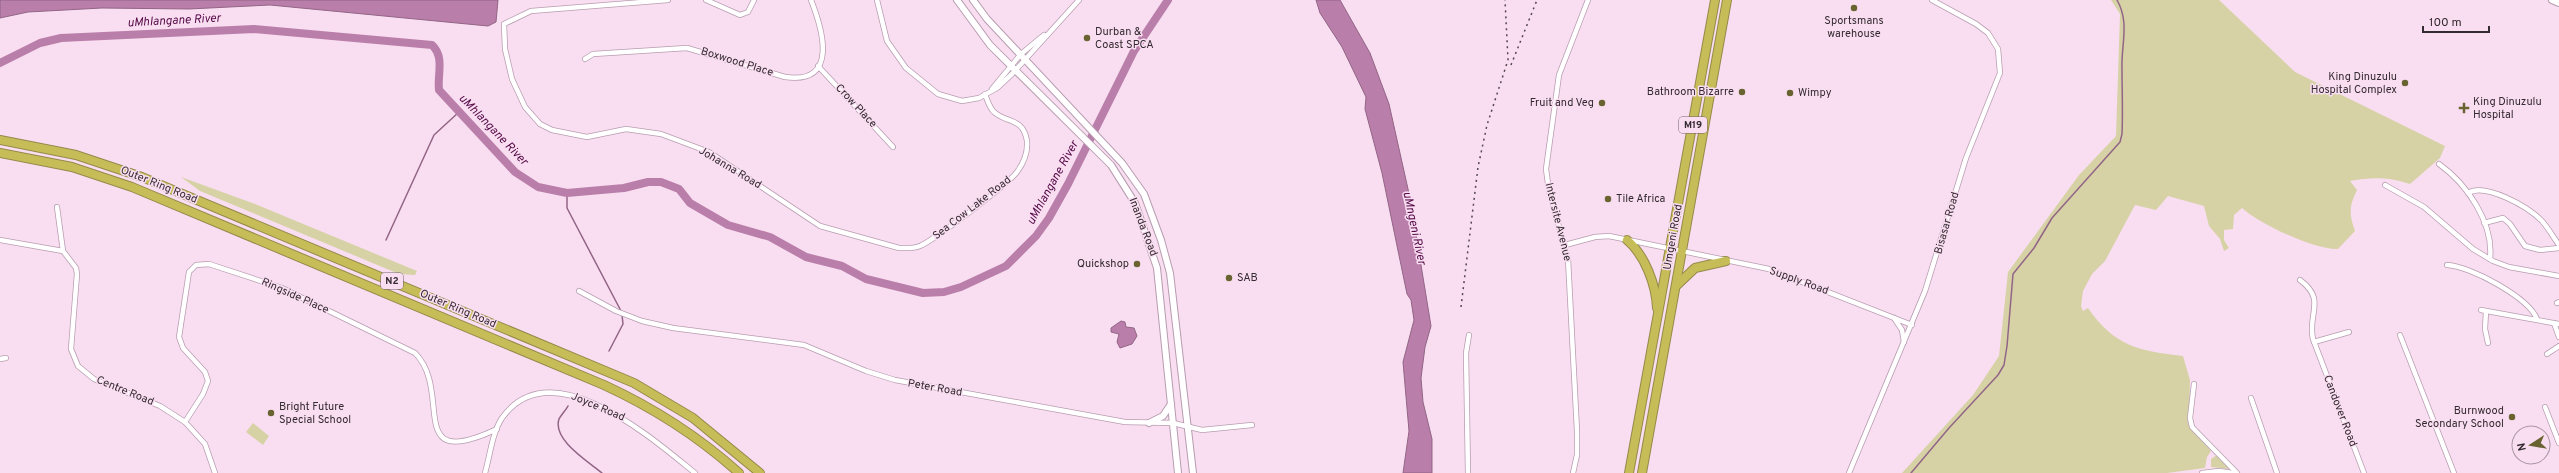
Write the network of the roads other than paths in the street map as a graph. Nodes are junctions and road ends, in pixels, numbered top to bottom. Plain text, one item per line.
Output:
1 (668, 0) edge
2 (706, 0) edge
3 (754, 0) edge
4 (811, 0) edge
5 (877, 0) edge
6 (957, 0) edge
7 (972, 0) edge
8 (1079, 0) edge
9 (1588, 0) edge
10 (1715, 0) edge
11 (1727, 0) edge
12 (1932, 0) edge
13 (2552, 0) edge
14 (2559, 3) edge
15 (1023, 56) junction
16 (585, 58) dead end
17 (818, 66) junction
18 (1013, 68) junction
19 (985, 94) junction
20 (0, 140) edge
21 (894, 147) dead end
22 (0, 154) edge
23 (2439, 164) dead end
24 (2385, 185) dead end
25 (2468, 193) junction
26 (57, 207) dead end
27 (2484, 223) junction
28 (855, 236) joint
29 (0, 240) edge
30 (1627, 240) junction
31 (1565, 245) junction
32 (2559, 247) edge
33 (1670, 250) junction
34 (63, 251) junction
35 (1682, 252) junction
36 (2490, 259) junction
37 (1726, 261) junction
38 (2447, 265) dead end
39 (2559, 276) edge
40 (2300, 280) dead end
41 (1676, 286) junction
42 (579, 291) dead end
43 (1894, 317) junction
44 (2537, 319) junction
45 (2556, 324) edge
46 (1657, 325) junction
47 (1912, 325) junction
48 (2349, 332) dead end
49 (1469, 335) dead end
50 (2400, 335) dead end
51 (2559, 337) edge
52 (1904, 342) junction
53 (2314, 342) junction
54 (2488, 343) dead end
55 (2559, 346) edge
56 (2547, 354) dead end
57 (6, 358) dead end
58 (0, 359) edge
59 (2194, 384) dead end
60 (2251, 398) dead end
61 (1171, 404) junction
62 (2545, 407) dead end
63 (185, 422) junction
64 (1149, 423) junction
65 (1173, 423) junction
66 (1252, 425) dead end
67 (1188, 427) junction
68 (497, 429) junction
69 (2559, 442) edge
70 (215, 473) edge
71 (485, 473) edge
72 (695, 473) edge
73 (739, 473) edge
74 (760, 473) edge
75 (1178, 473) edge
76 (1193, 473) edge
77 (1468, 473) edge
78 (1573, 473) edge
79 (1629, 473) edge
80 (1642, 473) edge
81 (1849, 473) edge
82 (2202, 473) edge
83 (2233, 473) edge
84 (2237, 473) edge
85 (2277, 473) edge
86 (2364, 473) edge
87 (2454, 473) edge

1 - 28 street, Johanna Road
2 - 3 street
4 - 17 street
5 - 19 street
6 - 18 main road, Inanda Road
7 - 15 main road, Inanda Road
8 - 15 street
9 - 31 street, Intersite Avenue
10 - 33 highway, Umgeni Road / M19
11 - 35 highway, Umgeni Road / M19
12 - 47 street, Bisasar Road
13 - 14 main road
15 - 18 street
15 - 67 main road, Inanda Road
16 - 17 street, Boxwood Place
17 - 21 street, Crow Place
18 - 19 street
18 - 61 main road, Inanda Road
19 - 28 street, Sea Cow Lake Road
20 - 74 highway, Outer Ring Road / N2
22 - 73 highway, Outer Ring Road / N2
23 - 25 street
24 - 36 street
25 - 27 street
25 - 32 street
26 - 34 street, Centre Road
27 - 32 street
27 - 36 street
29 - 34 street
30 - 31 street, Supply Road
30 - 33 street, Supply Road
30 - 46 highway
31 - 78 street, Intersite Avenue
33 - 35 street, Supply Road
33 - 46 highway, Umgeni Road / M19
34 - 63 street, Centre Road
35 - 37 street, Supply Road
35 - 41 highway, Umgeni Road / M19
36 - 39 street
37 - 41 highway
37 - 43 street, Supply Road
38 - 44 street
40 - 53 street, Candover Road
41 - 80 highway, Umgeni Road / M19
42 - 64 street, Peter Road
43 - 47 street, Supply Road
43 - 52 street
44 - 45 street
44 - 54 street
45 - 51 street
46 - 79 highway, Umgeni Road / M19
47 - 52 street, Bisasar Road
48 - 53 street
49 - 77 street
50 - 87 street
52 - 81 street, Bisasar Road
53 - 86 street, Candover Road
55 - 56 street
57 - 58 street
59 - 84 street
60 - 85 street
61 - 64 main road
61 - 65 main road, Inanda Road
62 - 69 street
63 - 68 street, Ringside Place
63 - 70 street, Centre Road
64 - 65 street, Peter Road
65 - 67 street, Peter Road
65 - 75 main road, Inanda Road
66 - 67 street, Peter Road
67 - 76 main road, Inanda Road
68 - 71 street, Joyce Road
68 - 72 street, Joyce Road
82 - 83 street

